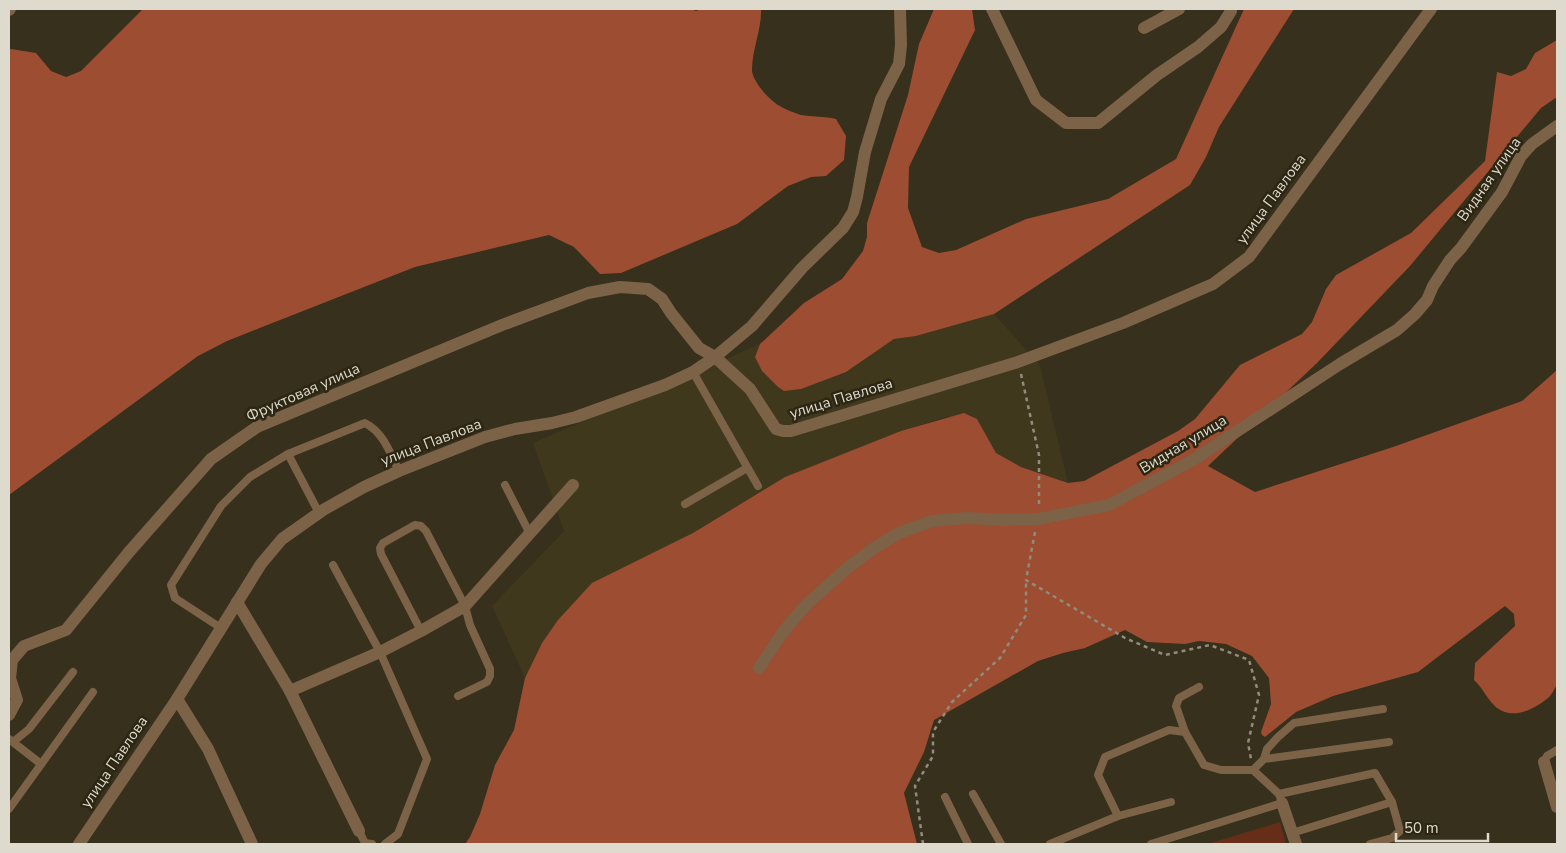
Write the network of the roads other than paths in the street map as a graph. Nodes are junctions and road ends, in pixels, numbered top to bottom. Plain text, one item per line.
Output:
1 (900, 9) edge
2 (992, 9) edge
3 (1179, 9) edge
4 (1231, 9) edge
5 (1431, 9) edge
6 (1144, 28) dead end
7 (1557, 126) edge
8 (715, 357) junction
9 (693, 372) junction
10 (288, 454) junction
11 (747, 468) junction
12 (399, 471) junction
13 (505, 485) dead end
14 (573, 485) dead end
15 (758, 486) dead end
16 (685, 504) dead end
17 (319, 513) junction
18 (530, 534) junction
19 (333, 565) dead end
20 (237, 602) junction
21 (466, 606) junction
22 (221, 628) junction
23 (421, 631) junction
24 (380, 652) junction
25 (759, 668) dead end
26 (73, 672) dead end
27 (1200, 687) dead end
28 (290, 691) junction
29 (93, 692) dead end
30 (458, 696) dead end
31 (177, 699) junction
32 (1383, 709) dead end
33 (9, 715) edge
34 (1185, 732) junction
35 (11, 740) edge
36 (1389, 742) dead end
37 (1557, 750) edge
38 (1264, 759) junction
39 (1544, 762) joint
40 (41, 764) junction
41 (1253, 770) junction
42 (974, 794) dead end
43 (945, 797) dead end
44 (1281, 798) junction
45 (1171, 802) dead end
46 (1392, 802) junction
47 (1557, 807) edge
48 (9, 809) edge
49 (1118, 816) junction
50 (359, 831) joint
51 (1294, 839) edge
52 (79, 844) edge
53 (252, 844) edge
54 (372, 844) edge
55 (386, 844) edge
56 (968, 844) edge
57 (1001, 844) edge
58 (1050, 844) edge
59 (1151, 844) edge
60 (1370, 844) edge

1 - 8 street
2 - 4 street
3 - 6 street
5 - 8 street, улица Павлова
7 - 25 street, Видная улица
8 - 9 street, улица Павлова
8 - 33 street, Фруктовая улица
9 - 11 lane
9 - 12 street, улица Павлова
10 - 12 lane
10 - 17 lane
10 - 22 lane
11 - 15 lane
11 - 16 lane
12 - 17 street, улица Павлова
13 - 18 lane
14 - 18 street
17 - 20 street, улица Павлова
18 - 21 street
19 - 24 lane
20 - 22 street, улица Павлова
20 - 28 street
21 - 23 street
21 - 23 lane
21 - 30 lane
22 - 31 street, улица Павлова
23 - 24 street
24 - 28 street
24 - 55 lane
26 - 35 lane
27 - 34 lane
28 - 50 street
29 - 40 lane
31 - 52 street, улица Павлова
31 - 53 street
32 - 38 lane
34 - 41 lane
34 - 49 lane
35 - 40 lane
36 - 38 lane
37 - 39 lane
38 - 41 lane
39 - 47 street
40 - 48 lane
41 - 44 lane
42 - 57 lane
43 - 56 lane
44 - 46 lane
44 - 51 street
44 - 59 lane
45 - 49 lane
46 - 51 lane
46 - 60 lane
49 - 58 lane
50 - 54 lane

